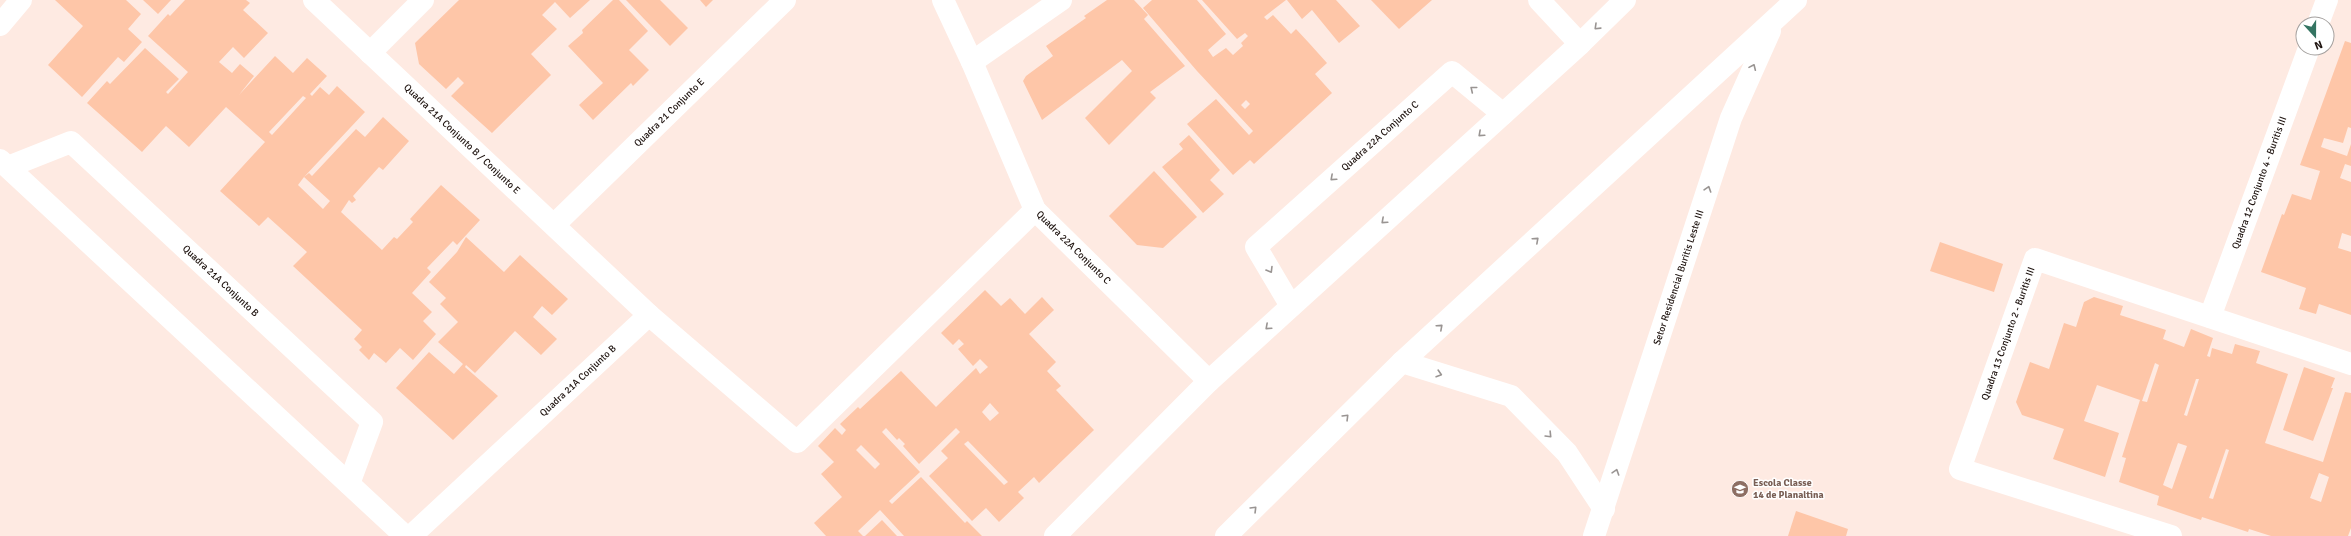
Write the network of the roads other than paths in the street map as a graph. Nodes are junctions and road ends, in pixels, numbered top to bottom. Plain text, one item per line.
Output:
1 (22, 0) edge
2 (314, 0) edge
3 (423, 0) edge
4 (785, 0) edge
5 (943, 0) edge
6 (1061, 0) edge
7 (1539, 0) edge
8 (1625, 0) edge
9 (1796, 0) edge
10 (2327, 0) edge
11 (2321, 16) edge
12 (1773, 23) junction
13 (0, 25) edge
14 (1580, 44) junction
15 (370, 53) junction
16 (2306, 56) edge
17 (972, 62) junction
18 (1503, 114) junction
19 (4, 164) edge
20 (1035, 210) junction
21 (554, 225) junction
22 (1291, 306) junction
23 (649, 315) junction
24 (2210, 318) junction
25 (1402, 362) junction
26 (2351, 364) edge
27 (1209, 381) junction
28 (349, 484) junction
29 (1604, 509) junction
30 (2140, 531) edge
31 (1237, 533) edge
32 (405, 536) edge
33 (410, 536) edge
34 (1055, 536) edge
35 (1594, 536) edge
36 (2171, 536) edge

1 - 13 street
2 - 15 street
3 - 15 street
4 - 21 street, Quadra 21 Conjunto E
5 - 17 street, Quadra 22A Conjunto C
6 - 17 street
7 - 14 street
8 -> 14 street
9 - 12 street
10 - 11 street
25 -> 12 street
29 -> 12 street, Setor Residencial Buritis Leste III
14 - 18 street
15 - 21 street, Quadra 21A Conjunto B / Conjunto E
16 - 24 street, Quadra 12 Conjunto 4 - Buritis III
17 - 20 street, Quadra 22A Conjunto C
18 -> 22 street
18 -> 22 street, Quadra 22A Conjunto C
19 - 28 street
19 - 28 street, Quadra 21A Conjunto B
20 - 23 street
20 - 27 street, Quadra 22A Conjunto C
21 - 23 street
22 -> 27 street
23 - 33 street, Quadra 21A Conjunto B
24 - 26 street, Quadra 13 Conjunto 2 - Buritis III
24 - 30 street, Quadra 13 Conjunto 2 - Buritis III
25 -> 29 street
31 -> 25 street
27 - 34 street
28 - 32 street
29 - 35 street, Setor Residencial Buritis Leste III
30 - 36 street, Quadra 13 Conjunto 2 - Buritis III

